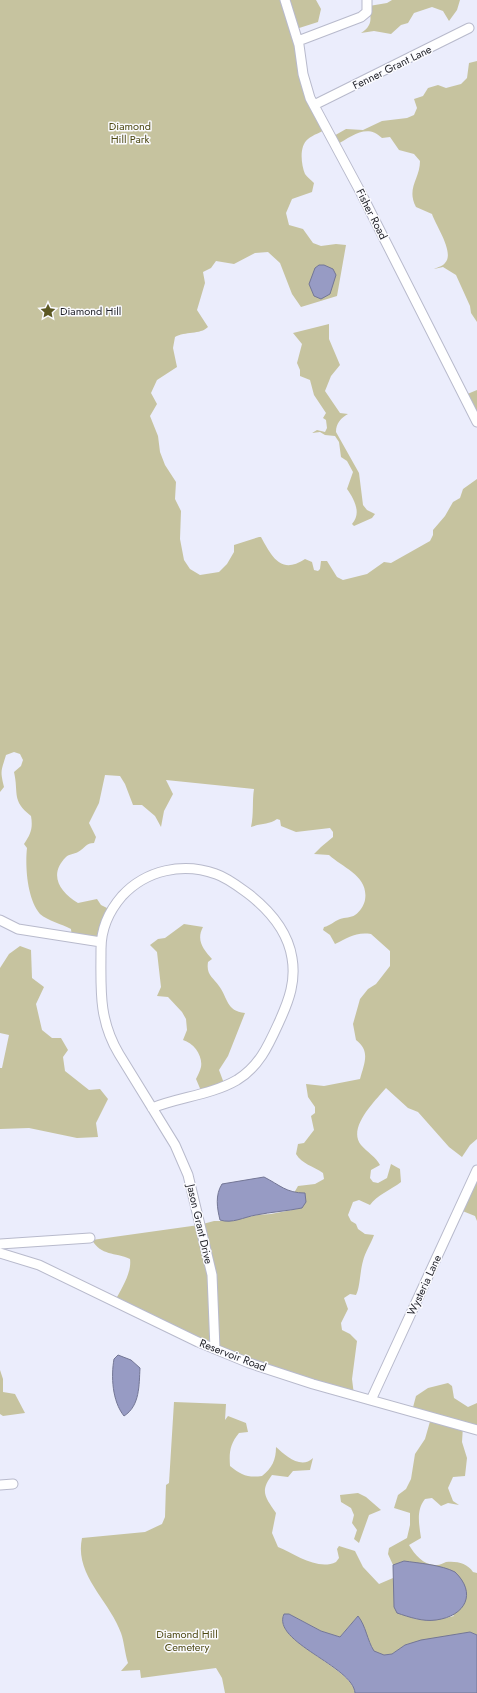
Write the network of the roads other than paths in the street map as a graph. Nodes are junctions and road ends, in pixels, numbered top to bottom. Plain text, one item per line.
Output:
1 (285, 0) edge
2 (367, 0) edge
3 (469, 28) dead end
4 (298, 41) junction
5 (314, 105) junction
6 (477, 422) edge
7 (0, 920) edge
8 (101, 942) junction
9 (152, 1108) junction
10 (477, 1170) edge
11 (90, 1238) dead end
12 (0, 1244) edge
13 (0, 1253) edge
14 (215, 1349) junction
15 (371, 1400) junction
16 (477, 1430) edge
17 (13, 1484) dead end
18 (0, 1485) edge

1 - 4 street, Fisher Road
2 - 4 street
3 - 5 street, Fenner Grant Lane
4 - 5 street, Fisher Road
5 - 6 street, Fisher Road
7 - 8 street
8 - 9 street, Jason Grant Drive
8 - 9 street, Jason Grant Drive
9 - 14 street, Jason Grant Drive
10 - 15 street, Wysteria Lane
11 - 12 street
13 - 14 street, Reservoir Road
14 - 15 street, Reservoir Road
15 - 16 street, Reservoir Road
17 - 18 street

